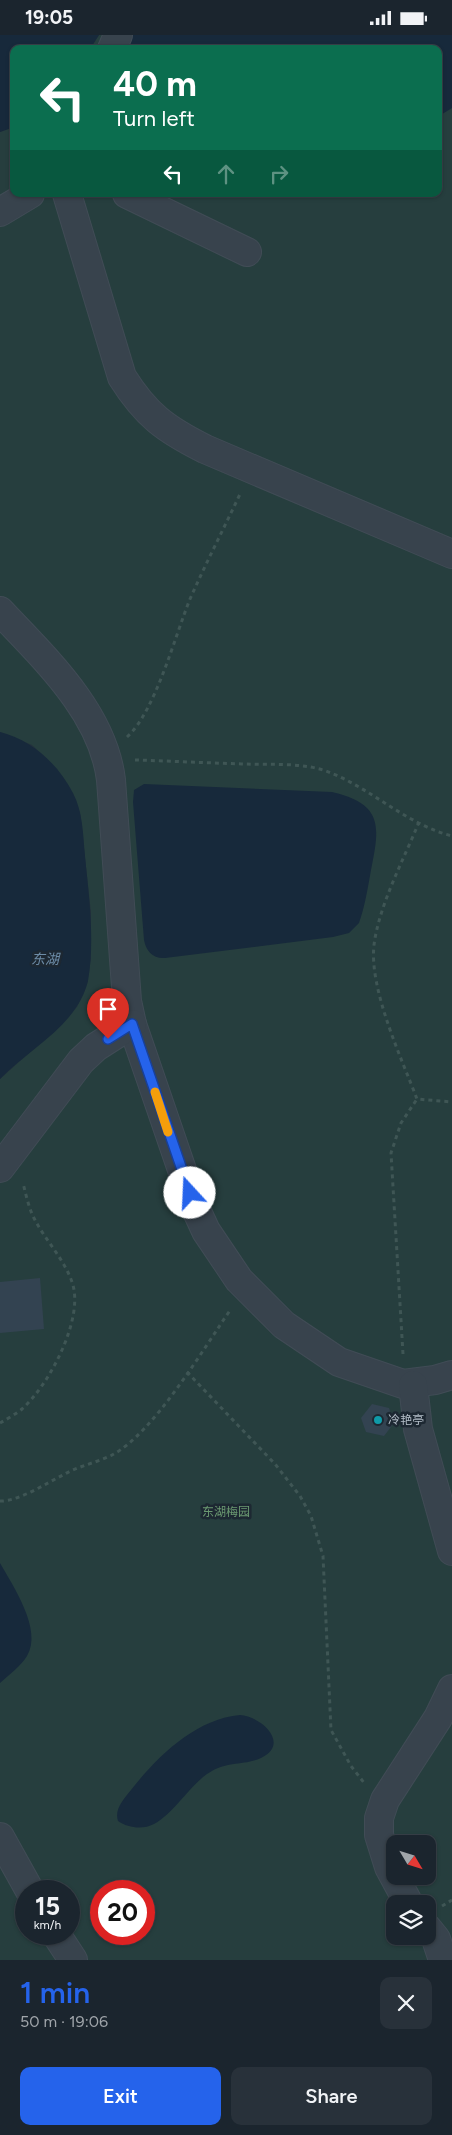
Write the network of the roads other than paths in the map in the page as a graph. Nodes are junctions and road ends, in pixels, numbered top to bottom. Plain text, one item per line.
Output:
1 (25, 197) edge
2 (68, 197) edge
3 (133, 197) edge
4 (0, 212) edge
5 (247, 252) dead end
6 (452, 554) edge
7 (0, 611) edge
8 (132, 1024) junction
9 (8, 1158) edge
10 (452, 1375) edge
11 (408, 1384) junction
12 (452, 1551) edge
13 (452, 1689) edge
14 (0, 1837) edge
15 (24, 1880) edge
16 (404, 1895) edge
17 (436, 1939) edge
18 (63, 1945) edge
19 (73, 1960) edge
20 (443, 1960) edge

1 - 4 lane
2 - 6 lane
3 - 5 lane
7 - 8 lane
8 - 9 lane
8 - 11 lane
10 - 11 lane
11 - 12 lane
13 - 16 lane
14 - 15 lane
17 - 20 lane
18 - 19 lane

